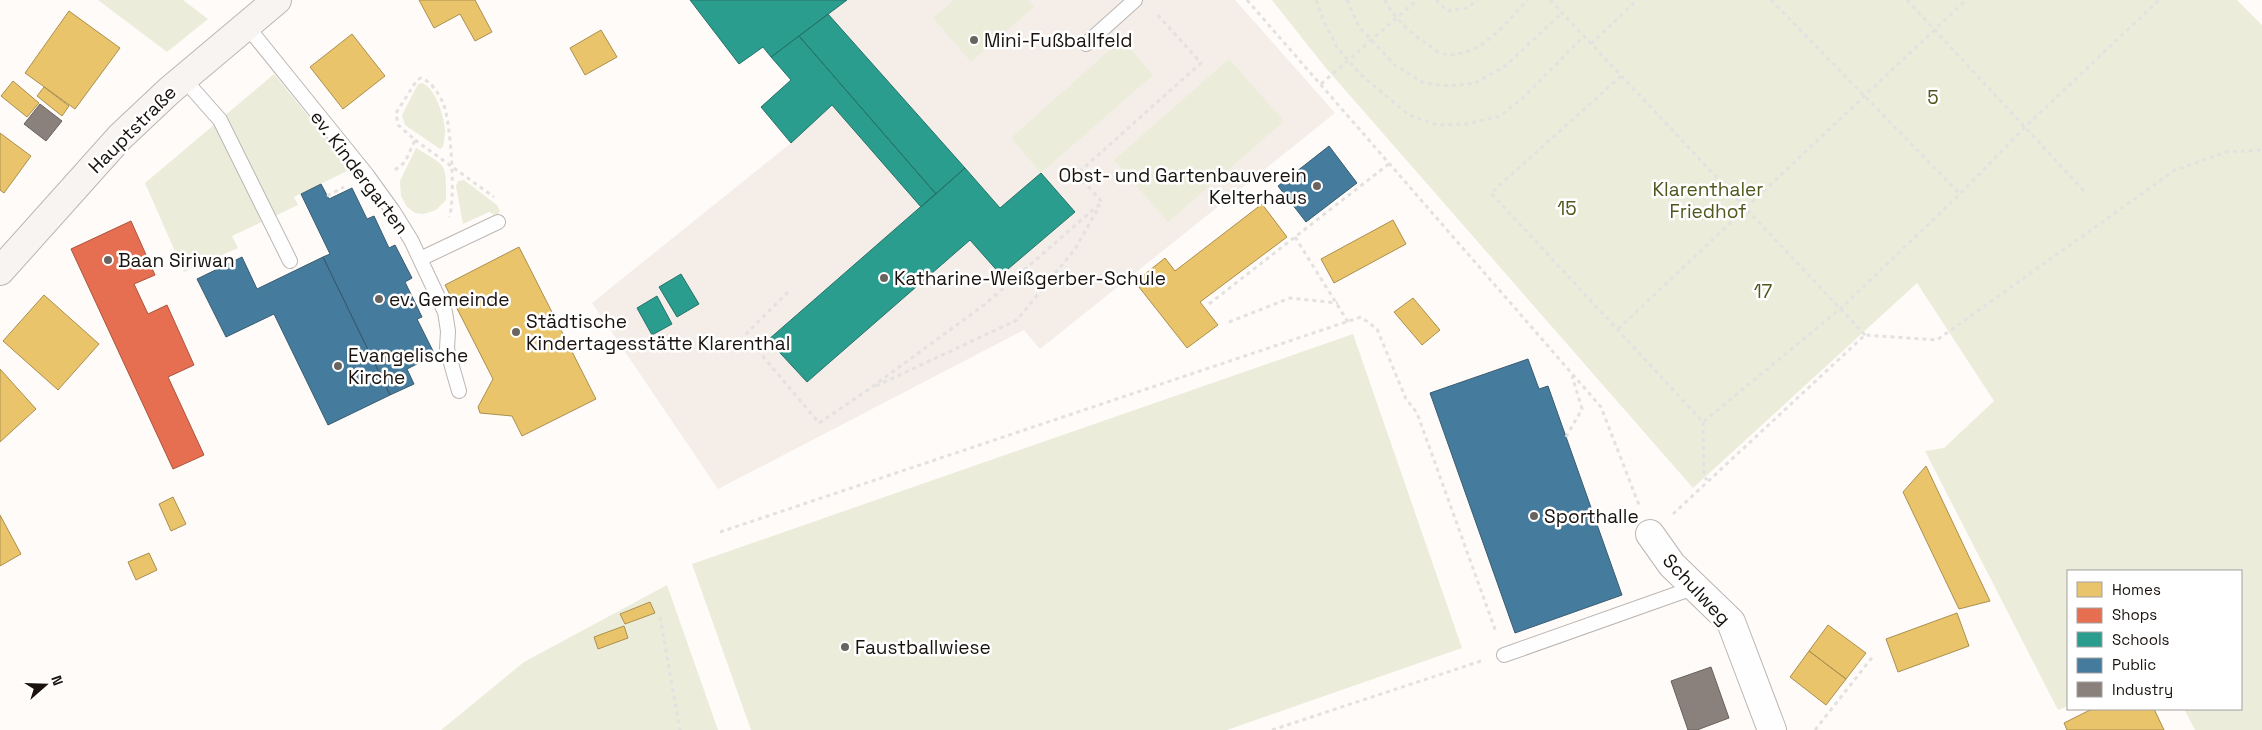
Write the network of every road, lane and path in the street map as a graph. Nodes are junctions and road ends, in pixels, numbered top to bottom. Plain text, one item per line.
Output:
1 (277, 0) edge
2 (1135, 0) edge
3 (1247, 0) edge
4 (1316, 0) edge
5 (1347, 0) edge
6 (1385, 0) edge
7 (1417, 0) edge
8 (1436, 0) edge
9 (1478, 0) edge
10 (1528, 0) edge
11 (1550, 0) edge
12 (1637, 0) edge
13 (1771, 0) edge
14 (1907, 0) edge
15 (1966, 0) edge
16 (2159, 0) edge
17 (1151, 7) dead end
18 (1562, 12) junction
19 (1396, 17) junction
20 (246, 25) junction
21 (1935, 29) junction
22 (1584, 36) junction
23 (1370, 40) junction
24 (1086, 44) dead end
25 (1591, 44) junction
26 (1348, 61) junction
27 (1621, 76) junction
28 (183, 78) junction
29 (1321, 84) junction
30 (1864, 96) junction
31 (2025, 127) junction
32 (415, 140) junction
33 (2262, 150) edge
34 (1390, 163) junction
35 (450, 165) junction
36 (350, 184) dead end
37 (374, 185) junction
38 (2085, 192) dead end
39 (1960, 194) junction
40 (327, 196) dead end
41 (1102, 202) junction
42 (1746, 208) junction
43 (498, 222) joint
44 (1295, 237) junction
45 (411, 240) junction
46 (420, 259) junction
47 (290, 261) dead end
48 (0, 270) edge
49 (788, 292) dead end
50 (1338, 303) junction
51 (1209, 304) dead end
52 (1840, 309) junction
53 (1229, 322) dead end
54 (1348, 322) junction
55 (1618, 329) junction
56 (1865, 335) junction
57 (1571, 373) junction
58 (869, 389) junction
59 (459, 391) dead end
60 (1703, 422) junction
61 (1566, 437) dead end
62 (1707, 480) junction
63 (720, 532) dead end
64 (1650, 534) junction
65 (1696, 587) junction
66 (660, 617) dead end
67 (1504, 655) junction
68 (1874, 655) dead end
69 (680, 730) edge
70 (1272, 730) edge
71 (1772, 730) edge
72 (1815, 730) edge

1 - 20 street, Hauptstraße
2 - 24 lane
3 - 29 path
4 - 26 path
5 - 23 path
6 - 19 path
7 - 19 path
8 - 9 path
10 - 19 path
11 - 18 path
12 - 25 path
13 - 30 path
14 - 21 path
15 - 21 path
16 - 31 path
17 - 41 path
18 - 22 path
18 - 23 path
19 - 23 path
20 - 28 street, Hauptstraße
20 - 37 lane, ev. Kindergarten
21 - 30 path
21 - 31 path
22 - 25 path
22 - 26 path
23 - 26 path
25 - 27 path
26 - 29 path
27 - 42 path
27 - 55 path
28 - 47 lane
28 - 48 street, Hauptstraße
29 - 34 path
30 - 39 path
30 - 42 path
31 - 38 path
31 - 39 path
32 - 35 path
32 - 35 path
32 - 37 path
33 - 56 path
34 - 44 path
34 - 57 path
35 - 43 path
35 - 45 path
36 - 40 path
37 - 45 lane, ev. Kindergarten
39 - 52 path
41 - 58 path
41 - 58 path
42 - 52 path
42 - 55 path
43 - 46 lane
44 - 50 path
44 - 51 path
45 - 46 lane, ev. Kindergarten
46 - 59 lane, ev. Kindergarten
49 - 58 path
50 - 53 path
50 - 54 path
52 - 56 path
52 - 60 path
54 - 63 path
54 - 67 path
55 - 60 path
56 - 62 path
57 - 61 path
57 - 64 path
60 - 62 path
62 - 64 path
64 - 65 street, Schulweg
65 - 67 lane
65 - 71 street, Schulweg
66 - 69 path
67 - 70 path
68 - 72 path

